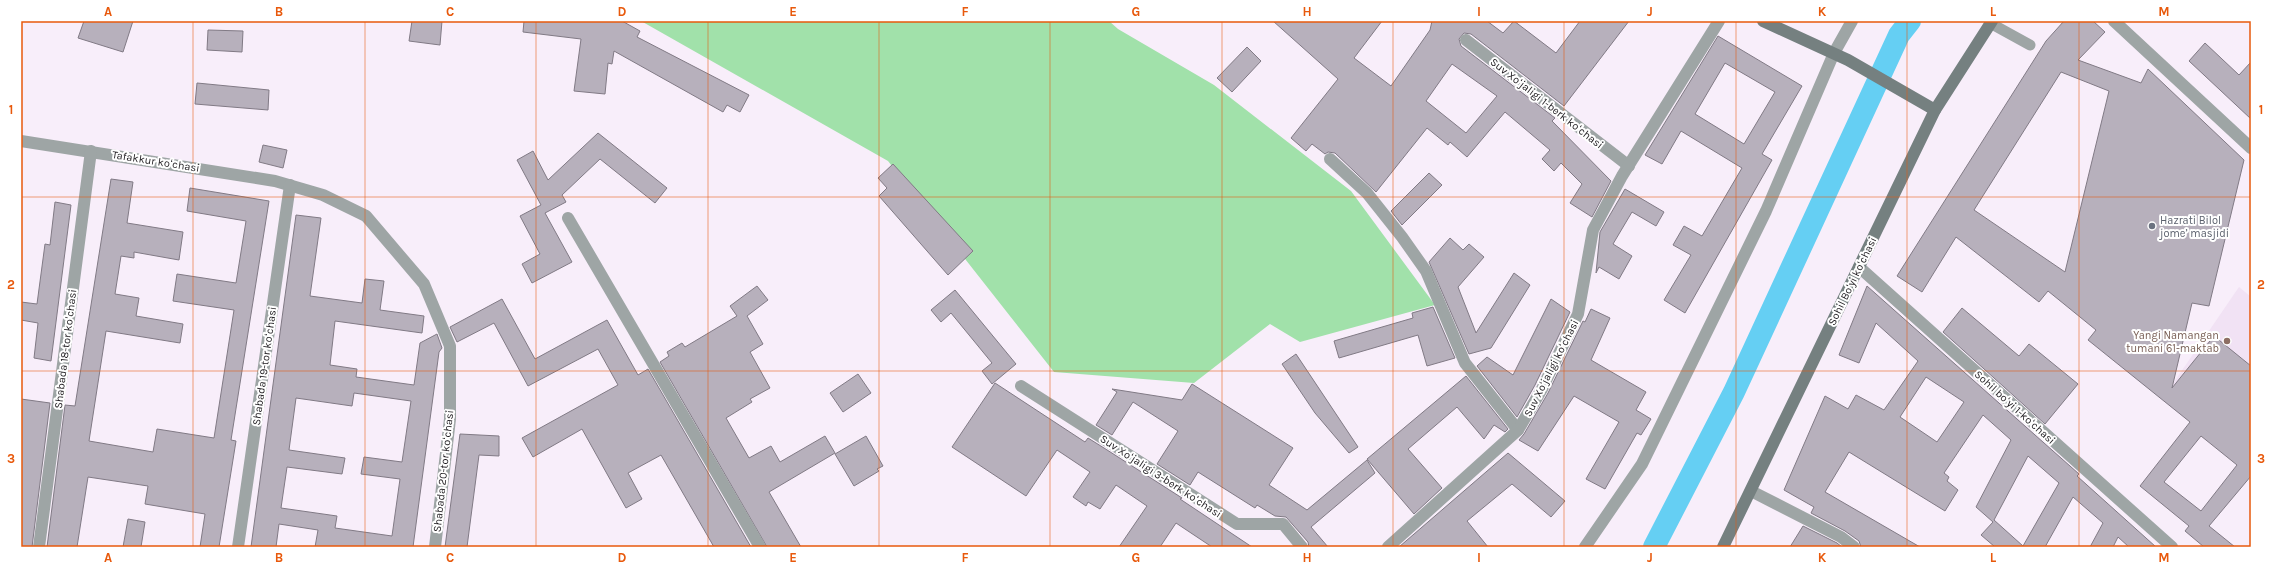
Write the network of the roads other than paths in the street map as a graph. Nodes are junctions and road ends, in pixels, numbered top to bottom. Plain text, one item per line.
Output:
1 (1719, 21) edge
2 (1763, 21) edge
3 (1852, 21) edge
4 (2114, 21) edge
5 (1991, 22) edge
6 (1466, 40) dead end
7 (2030, 45) dead end
8 (1834, 53) junction
9 (1935, 110) junction
10 (21, 141) edge
11 (2251, 148) edge
12 (91, 151) junction
13 (1330, 159) dead end
14 (1628, 166) junction
15 (290, 185) junction
16 (568, 218) dead end
17 (1858, 267) junction
18 (1021, 386) dead end
19 (1518, 430) junction
20 (1751, 491) junction
21 (39, 547) edge
22 (238, 547) edge
23 (435, 547) edge
24 (760, 547) edge
25 (1302, 547) edge
26 (1388, 547) edge
27 (1585, 547) edge
28 (1723, 547) edge
29 (1854, 547) edge
30 (2172, 547) edge

1 - 14 street, Suv Xoʻjaligi koʻchasi
2 - 8 main road
3 - 8 street
4 - 11 street
5 - 7 lane
5 - 9 main road, Sohil Boʻyi koʻchasi
6 - 14 street, Suv Xoʻjaligi 1-berk koʻchasi
8 - 9 main road
8 - 27 street
9 - 17 main road, Sohil Boʻyi koʻchasi
10 - 12 street, Tafakkur koʻchasi
12 - 15 street, Tafakkur koʻchasi
12 - 21 street, Shabada 18-tor koʻchasi
13 - 19 street
14 - 19 street, Suv Xoʻjaligi koʻchasi
15 - 22 street, Shabada 19-tor koʻchasi
15 - 23 street, Shabada 20-tor koʻchasi
16 - 24 street
17 - 20 main road, Sohil Boʻyi koʻchasi
17 - 30 street, Sohil boʻyi 1-koʻchasi
18 - 25 street, Suv Xoʻjaligi 3-berk koʻchasi
19 - 26 street, Suv Xoʻjaligi koʻchasi
20 - 28 main road, Sohil Boʻyi koʻchasi
20 - 29 street

